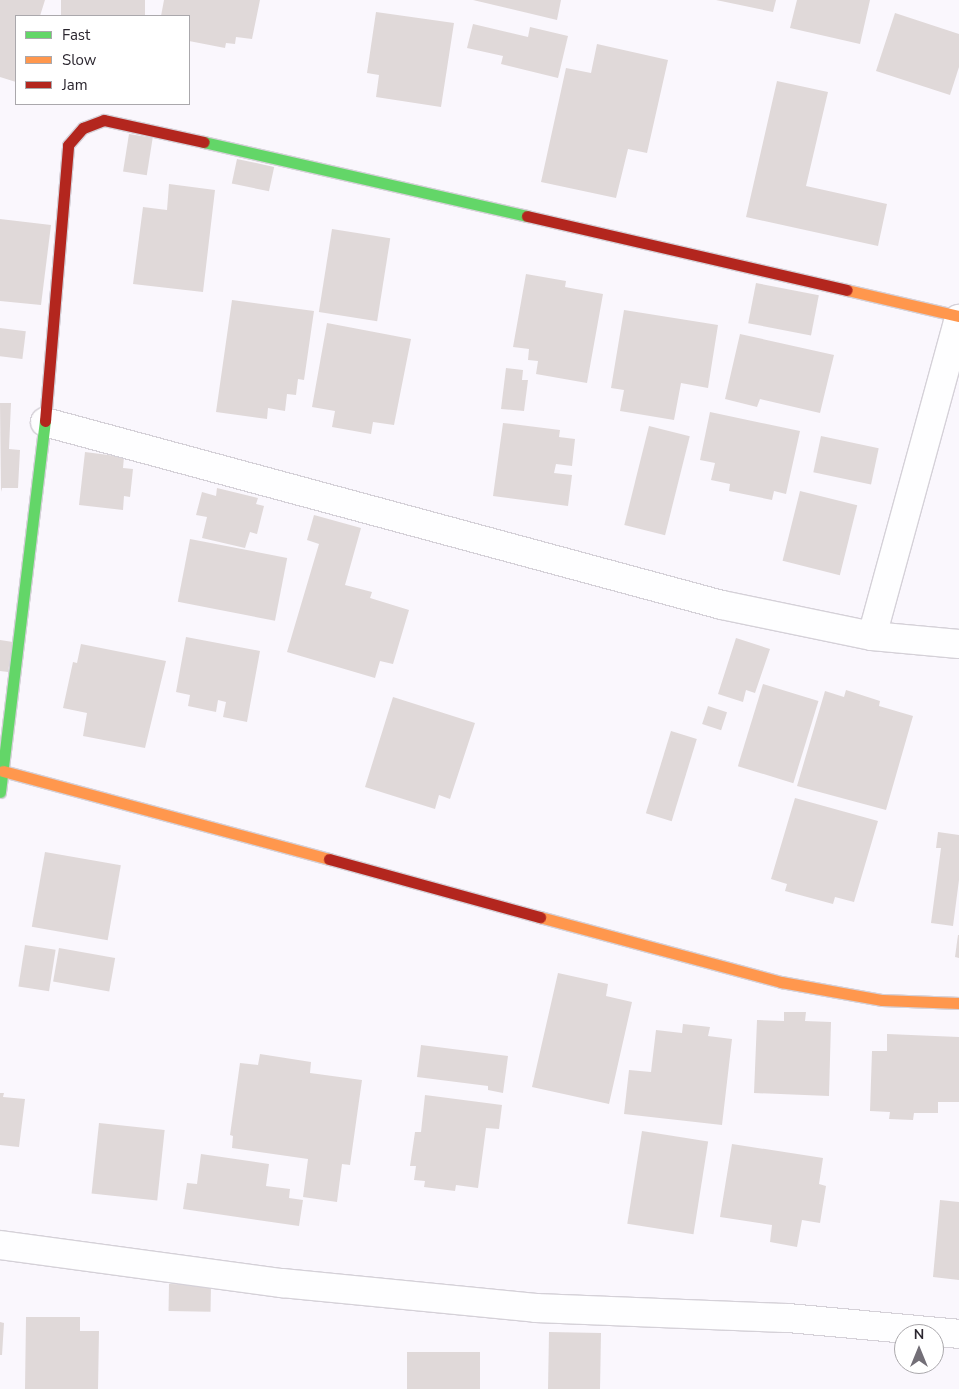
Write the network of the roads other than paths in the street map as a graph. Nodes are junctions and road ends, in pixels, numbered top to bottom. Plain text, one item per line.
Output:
1 (959, 318) edge
2 (45, 422) junction
3 (872, 636) junction
4 (959, 644) edge
5 (3, 771) junction
6 (0, 792) edge
7 (959, 1004) edge
8 (0, 1245) edge
9 (959, 1334) edge

1 - 2 street
1 - 3 street
2 - 3 street
2 - 5 street
3 - 4 street
5 - 6 street
5 - 7 street
8 - 9 street

